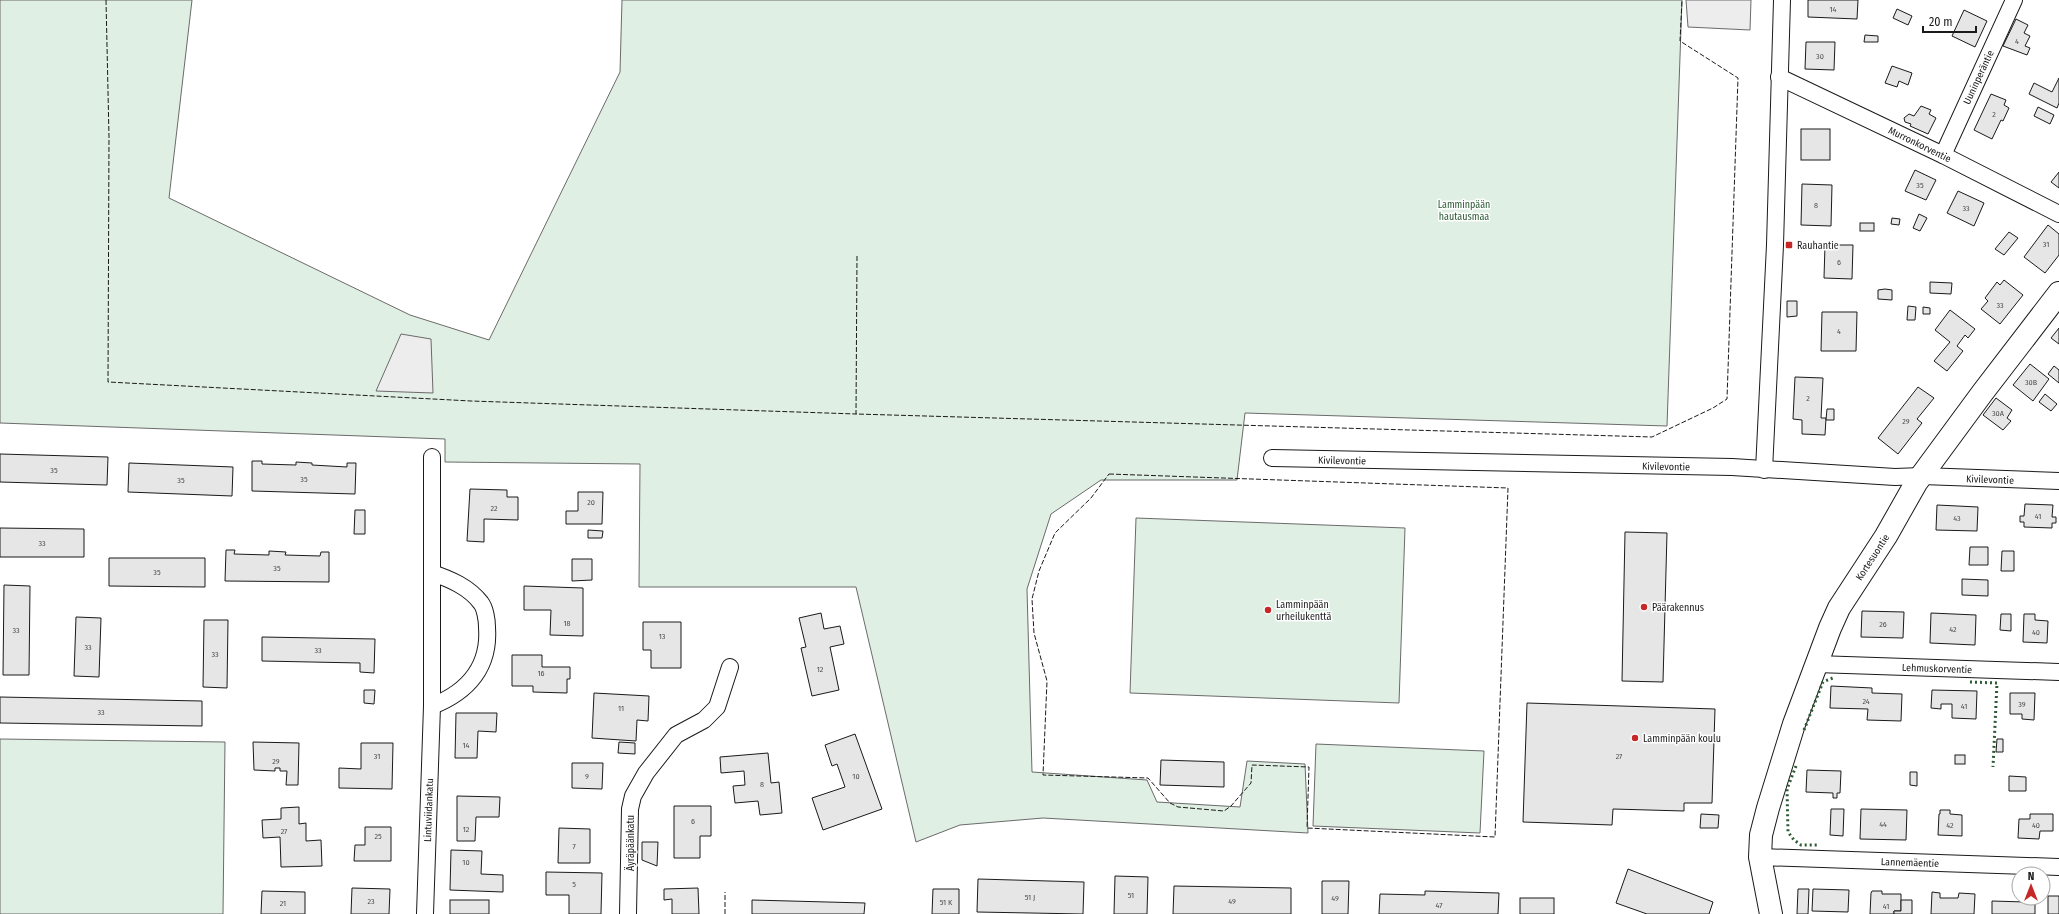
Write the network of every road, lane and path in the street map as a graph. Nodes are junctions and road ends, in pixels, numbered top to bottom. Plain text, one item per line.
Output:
1 (1782, 0) edge
2 (2014, 0) edge
3 (1779, 77) junction
4 (1943, 155) junction
5 (2059, 214) edge
6 (2059, 293) edge
7 (432, 457) dead end
8 (1272, 458) dead end
9 (1764, 470) junction
10 (1922, 476) junction
11 (2059, 481) edge
12 (432, 573) junction
13 (1816, 664) junction
14 (730, 667) dead end
15 (2059, 672) edge
16 (432, 706) junction
17 (1760, 857) junction
18 (2059, 867) edge
19 (425, 914) edge
20 (628, 914) edge
21 (1771, 914) edge

1 - 3 street
2 - 4 street, Uuninperäntie
3 - 4 street, Murronkorventie
3 - 9 street
4 - 5 street, Murronkorventie
6 - 10 street, Kortesuontie
7 - 12 street, Lintuviidankatu
8 - 9 street, Kivilevontie
9 - 10 street, Kivilevontie
10 - 11 street, Kivilevontie
10 - 13 street, Kortesuontie
12 - 16 street, Lintuviidankatu
12 - 16 street
13 - 15 street, Lehmuskorventie
13 - 17 street, Kortesuontie
14 - 20 street, Äyräpäänkatu
16 - 19 street, Lintuviidankatu
17 - 18 street, Lannemäentie
17 - 21 street, Kortesuontie

